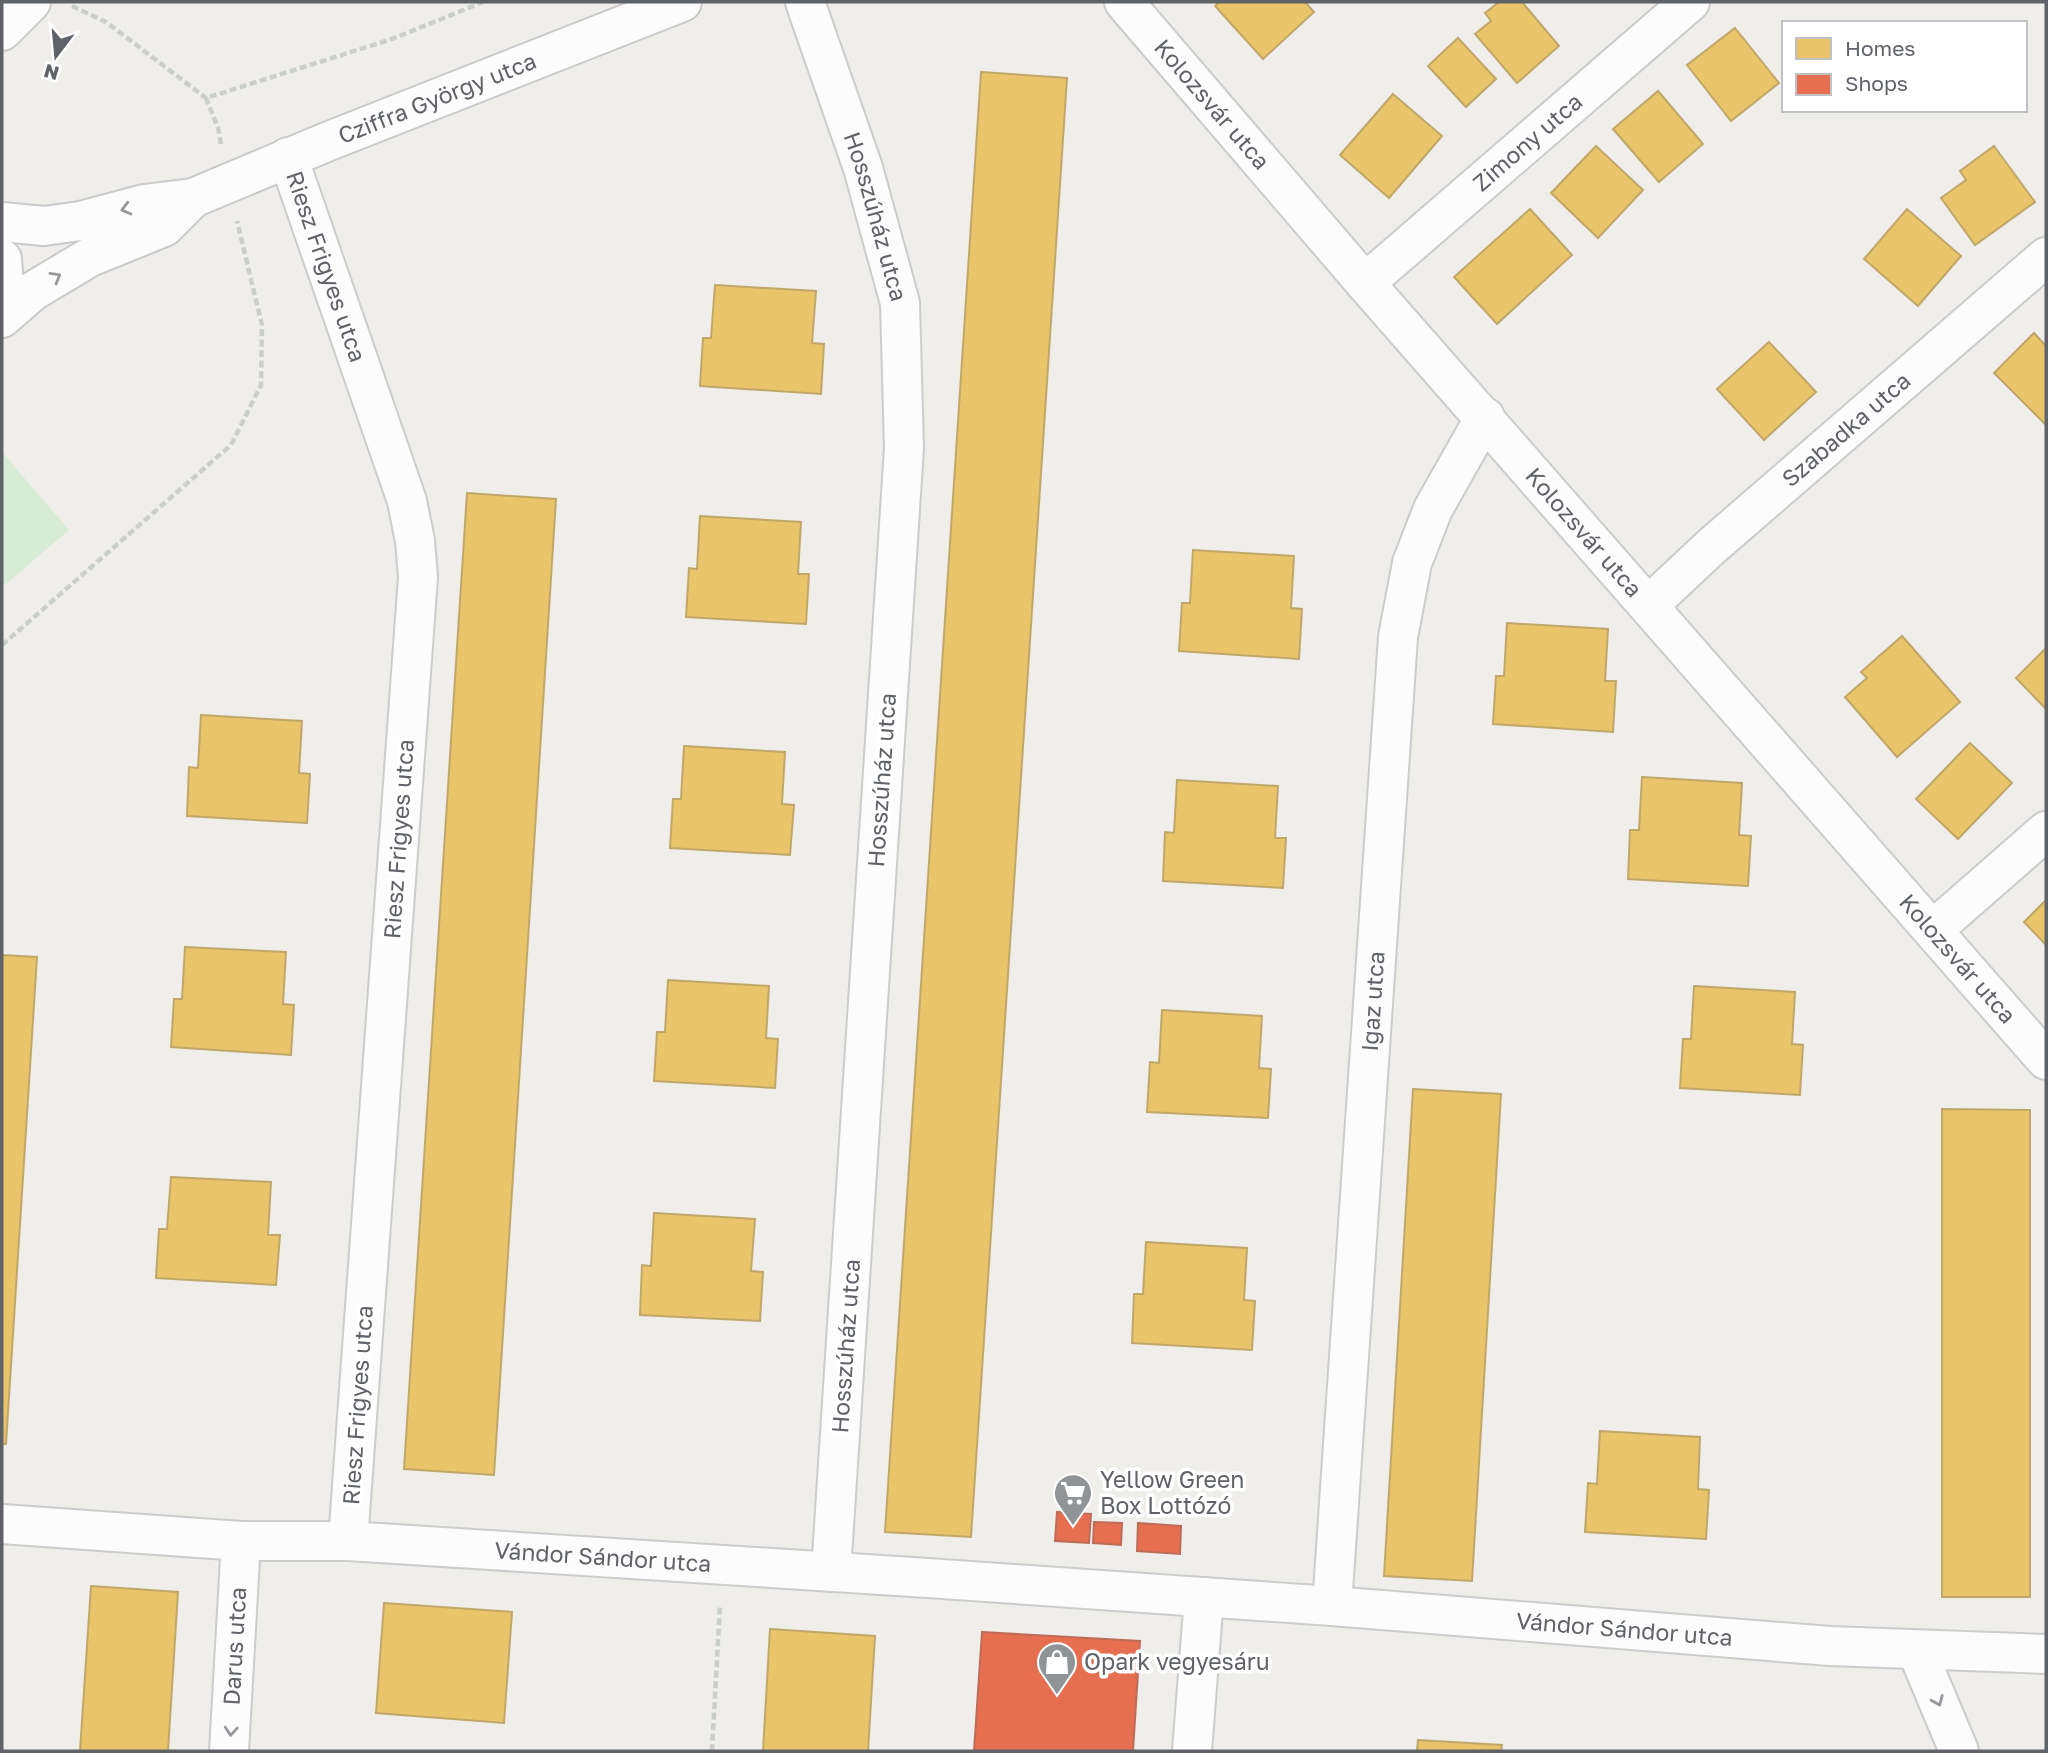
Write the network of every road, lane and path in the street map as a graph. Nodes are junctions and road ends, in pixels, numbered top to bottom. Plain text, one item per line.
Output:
1 (31, 2) edge
2 (61, 2) edge
3 (483, 2) edge
4 (682, 2) edge
5 (805, 2) edge
6 (1124, 2) edge
7 (1690, 2) edge
8 (2, 31) edge
9 (206, 98) junction
10 (288, 158) junction
11 (210, 191) junction
12 (2, 222) edge
13 (2046, 257) edge
14 (2, 260) edge
15 (1365, 283) junction
16 (2, 299) edge
17 (2, 318) edge
18 (1485, 417) junction
19 (1649, 605) junction
20 (2, 645) edge
21 (2046, 831) edge
22 (1934, 929) junction
23 (2046, 1060) edge
24 (2, 1524) edge
25 (241, 1541) junction
26 (348, 1541) junction
27 (722, 1566) junction
28 (831, 1572) junction
29 (1204, 1597) junction
30 (1332, 1606) junction
31 (1917, 1651) junction
32 (2046, 1654) edge
33 (229, 1751) edge
34 (712, 1751) edge
35 (1192, 1751) edge
36 (1959, 1751) edge

1 - 8 street
2 - 9 path
3 - 9 path
4 - 10 street, Cziffra György utca
5 - 28 street, Hosszúház utca
6 - 15 street, Kolozsvár utca
7 - 15 street, Zimony utca
9 - 11 path
10 - 11 street, Cziffra György utca
10 - 26 street, Riesz Frigyes utca
11 -> 12 street, Cziffra György utca
17 -> 11 street, Cziffra György utca
11 - 20 path
13 - 19 street, Szabadka utca
14 - 16 street
15 - 18 street, Kolozsvár utca
18 - 19 street, Kolozsvár utca
18 - 30 street, Igaz utca
19 - 22 street, Kolozsvár utca
21 - 22 street
22 - 23 street, Kolozsvár utca
24 - 25 street, Vándor Sándor utca
25 - 26 street, Vándor Sándor utca
25 -> 33 street, Darus utca
26 - 27 street, Vándor Sándor utca
27 - 28 street, Vándor Sándor utca
27 - 34 path
28 - 29 street, Vándor Sándor utca
29 - 30 street, Vándor Sándor utca
29 - 35 street
30 - 31 street, Vándor Sándor utca
31 - 32 street, Vándor Sándor utca
31 -> 36 street

